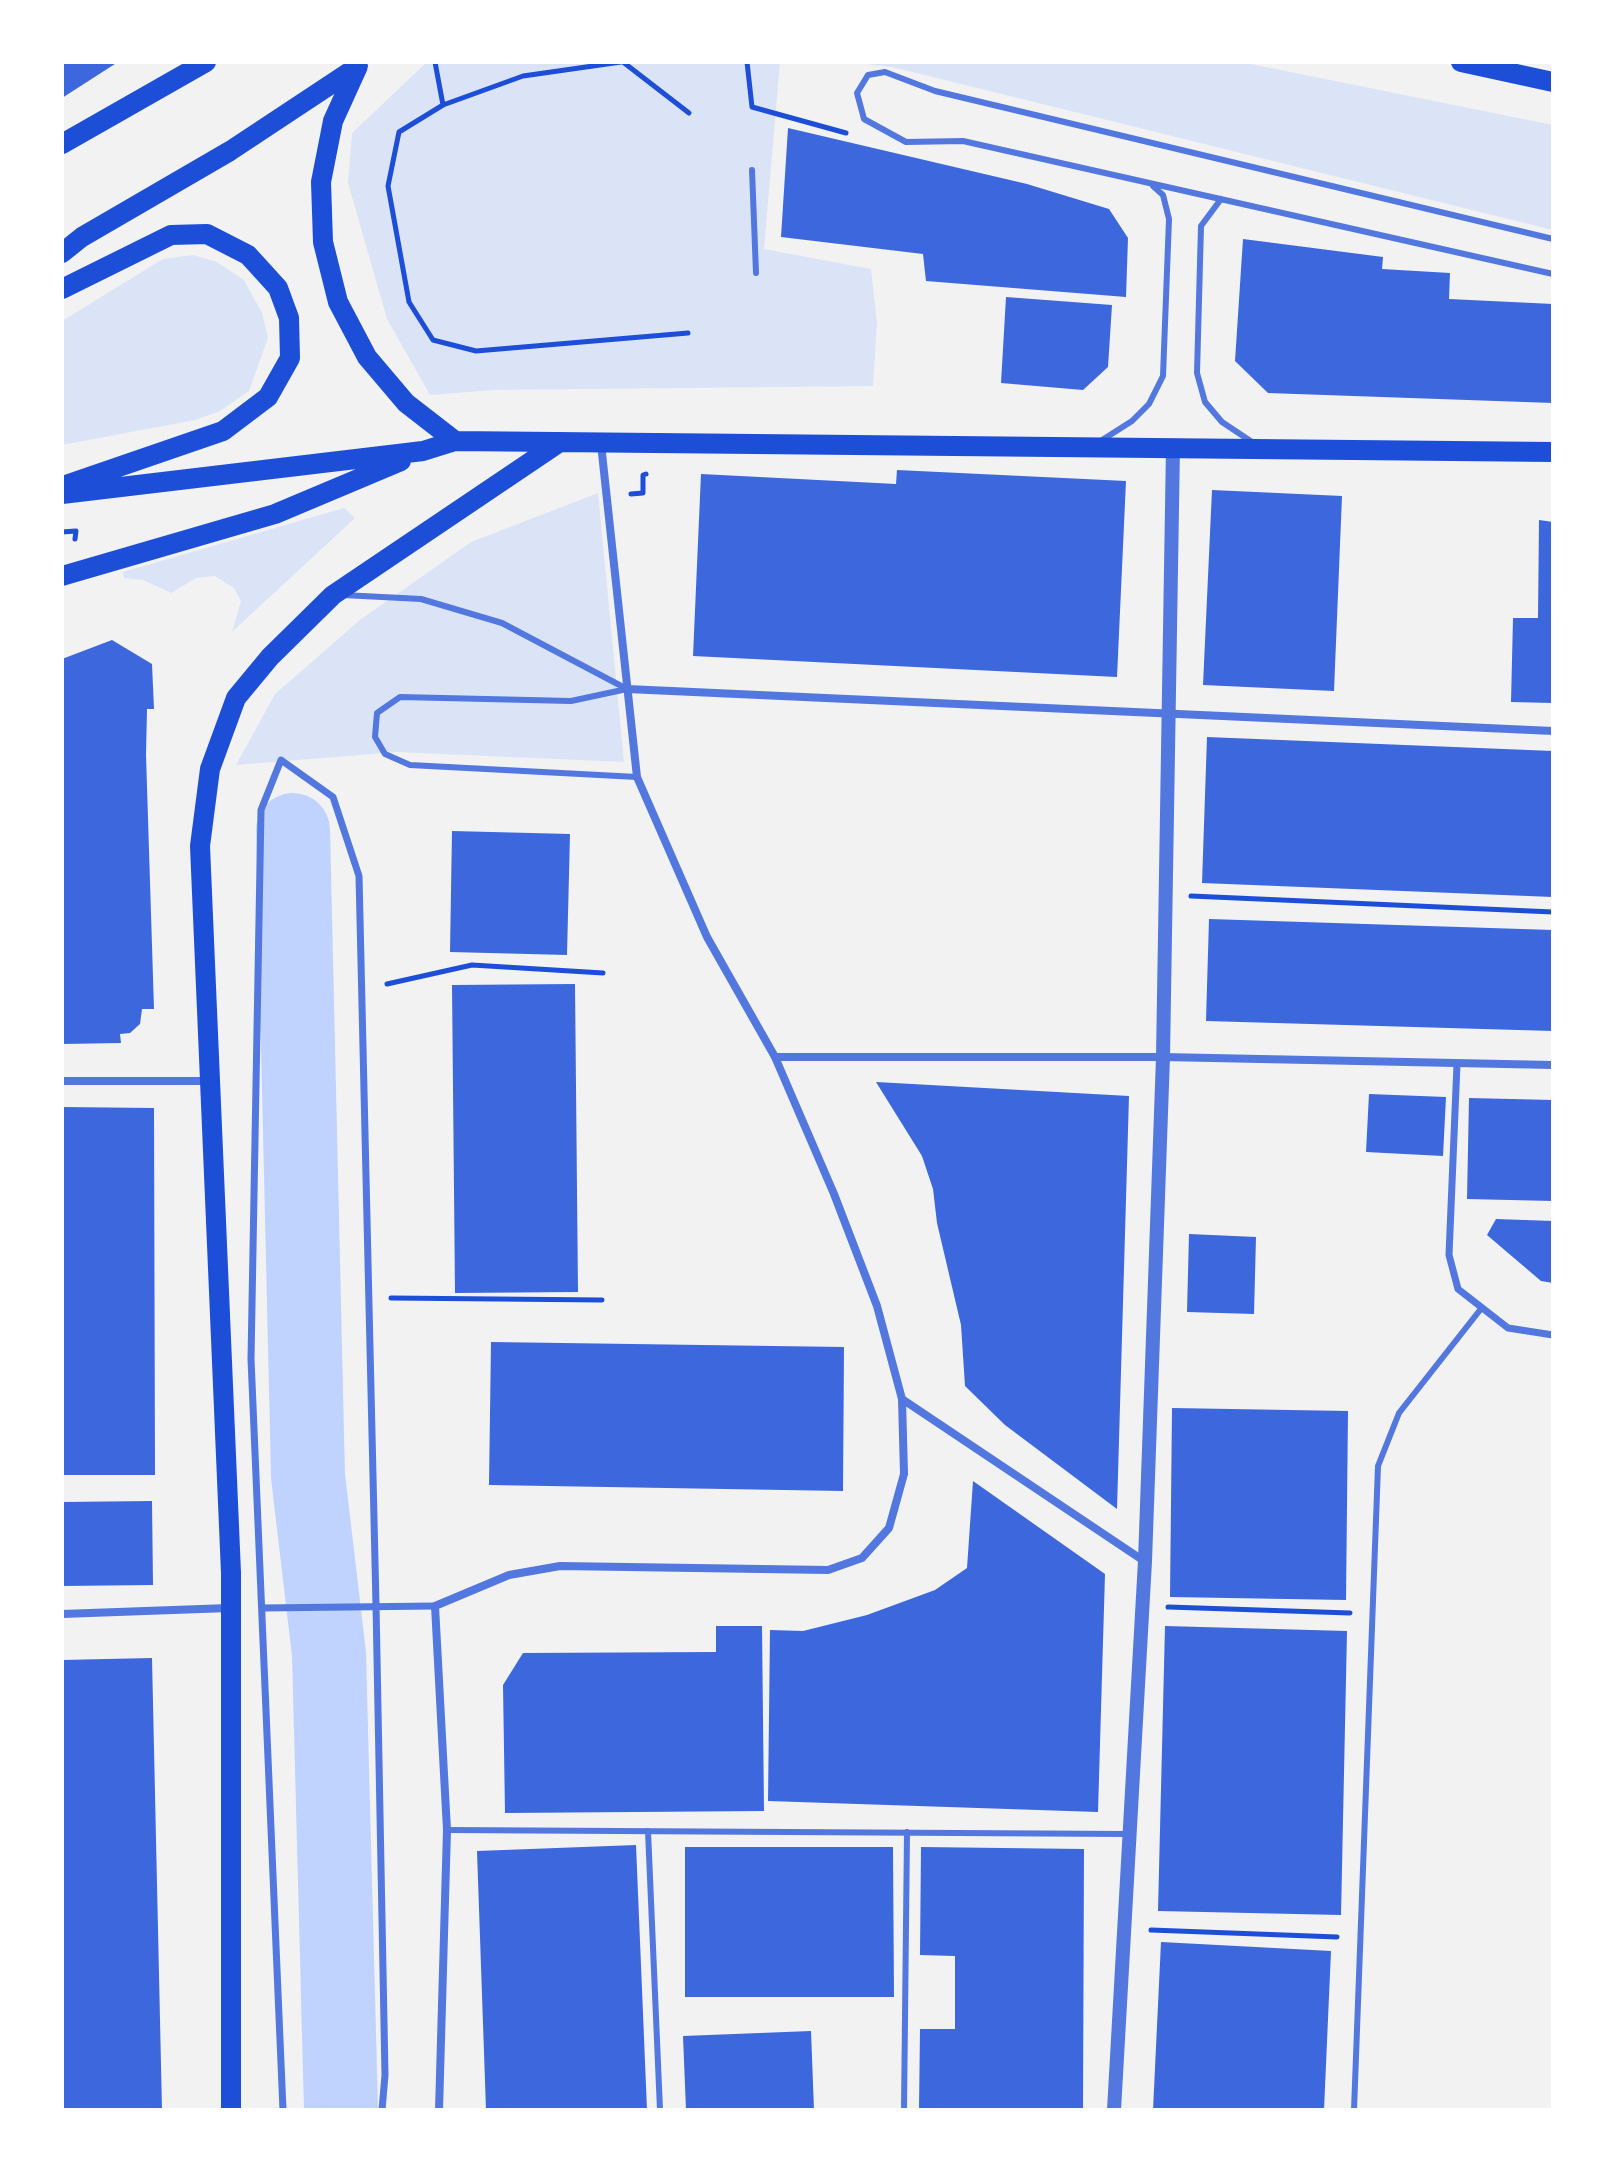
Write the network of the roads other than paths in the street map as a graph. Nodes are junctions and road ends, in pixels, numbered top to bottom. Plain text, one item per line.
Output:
1 (206, 62) edge
2 (1461, 62) edge
3 (360, 64) edge
4 (1553, 82) edge
5 (62, 144) edge
6 (752, 170) dead end
7 (1151, 184) junction
8 (1221, 199) junction
9 (1553, 239) edge
10 (62, 253) edge
11 (756, 273) dead end
12 (1553, 274) edge
13 (62, 289) edge
14 (601, 440) junction
15 (455, 441) junction
16 (560, 442) junction
17 (1094, 445) junction
18 (1173, 447) junction
19 (1260, 448) junction
20 (423, 451) junction
21 (1553, 452) edge
22 (62, 486) edge
23 (62, 494) edge
24 (62, 576) edge
25 (333, 595) junction
26 (627, 689) junction
27 (1168, 715) junction
28 (1553, 731) edge
29 (637, 777) junction
30 (775, 1057) junction
31 (1163, 1057) junction
32 (1457, 1064) junction
33 (1553, 1065) edge
34 (62, 1081) edge
35 (213, 1082) junction
36 (1480, 1310) junction
37 (1553, 1335) edge
38 (902, 1399) junction
39 (1145, 1561) junction
40 (376, 1605) junction
41 (435, 1606) junction
42 (231, 1608) junction
43 (262, 1608) junction
44 (62, 1614) edge
45 (447, 1830) junction
46 (648, 1831) junction
47 (907, 1832) junction
48 (1130, 1834) junction
49 (231, 2110) edge
50 (283, 2110) edge
51 (382, 2110) edge
52 (439, 2110) edge
53 (660, 2110) edge
54 (904, 2110) edge
55 (1114, 2110) edge
56 (1354, 2110) edge

1 - 5 main road
2 - 4 main road
3 - 10 main road
3 - 15 main road
6 - 11 lane
7 - 8 lane
7 - 9 lane
7 - 17 lane
8 - 12 lane
8 - 19 lane
13 - 22 main road
14 - 16 main road
14 - 17 main road
14 - 26 street
15 - 16 main road
15 - 20 main road
16 - 25 main road
17 - 18 main road
18 - 19 main road
18 - 27 street
19 - 21 main road
20 - 23 main road
20 - 24 main road
25 - 26 lane
25 - 35 main road
26 - 27 street
26 - 29 street
26 - 29 lane
27 - 28 street
27 - 31 street
29 - 30 street
30 - 31 street
30 - 38 street
31 - 32 street
31 - 39 street
32 - 33 street
32 - 36 street
34 - 35 street
35 - 42 main road
36 - 37 street
36 - 56 lane
38 - 39 street
38 - 41 street
39 - 48 street
40 - 41 street
40 - 43 street
40 - 43 street
40 - 51 street
41 - 45 street
42 - 44 street
42 - 49 main road
43 - 50 street
45 - 46 lane
45 - 52 street
46 - 47 lane
46 - 53 lane
47 - 48 lane
47 - 54 lane
48 - 55 street

